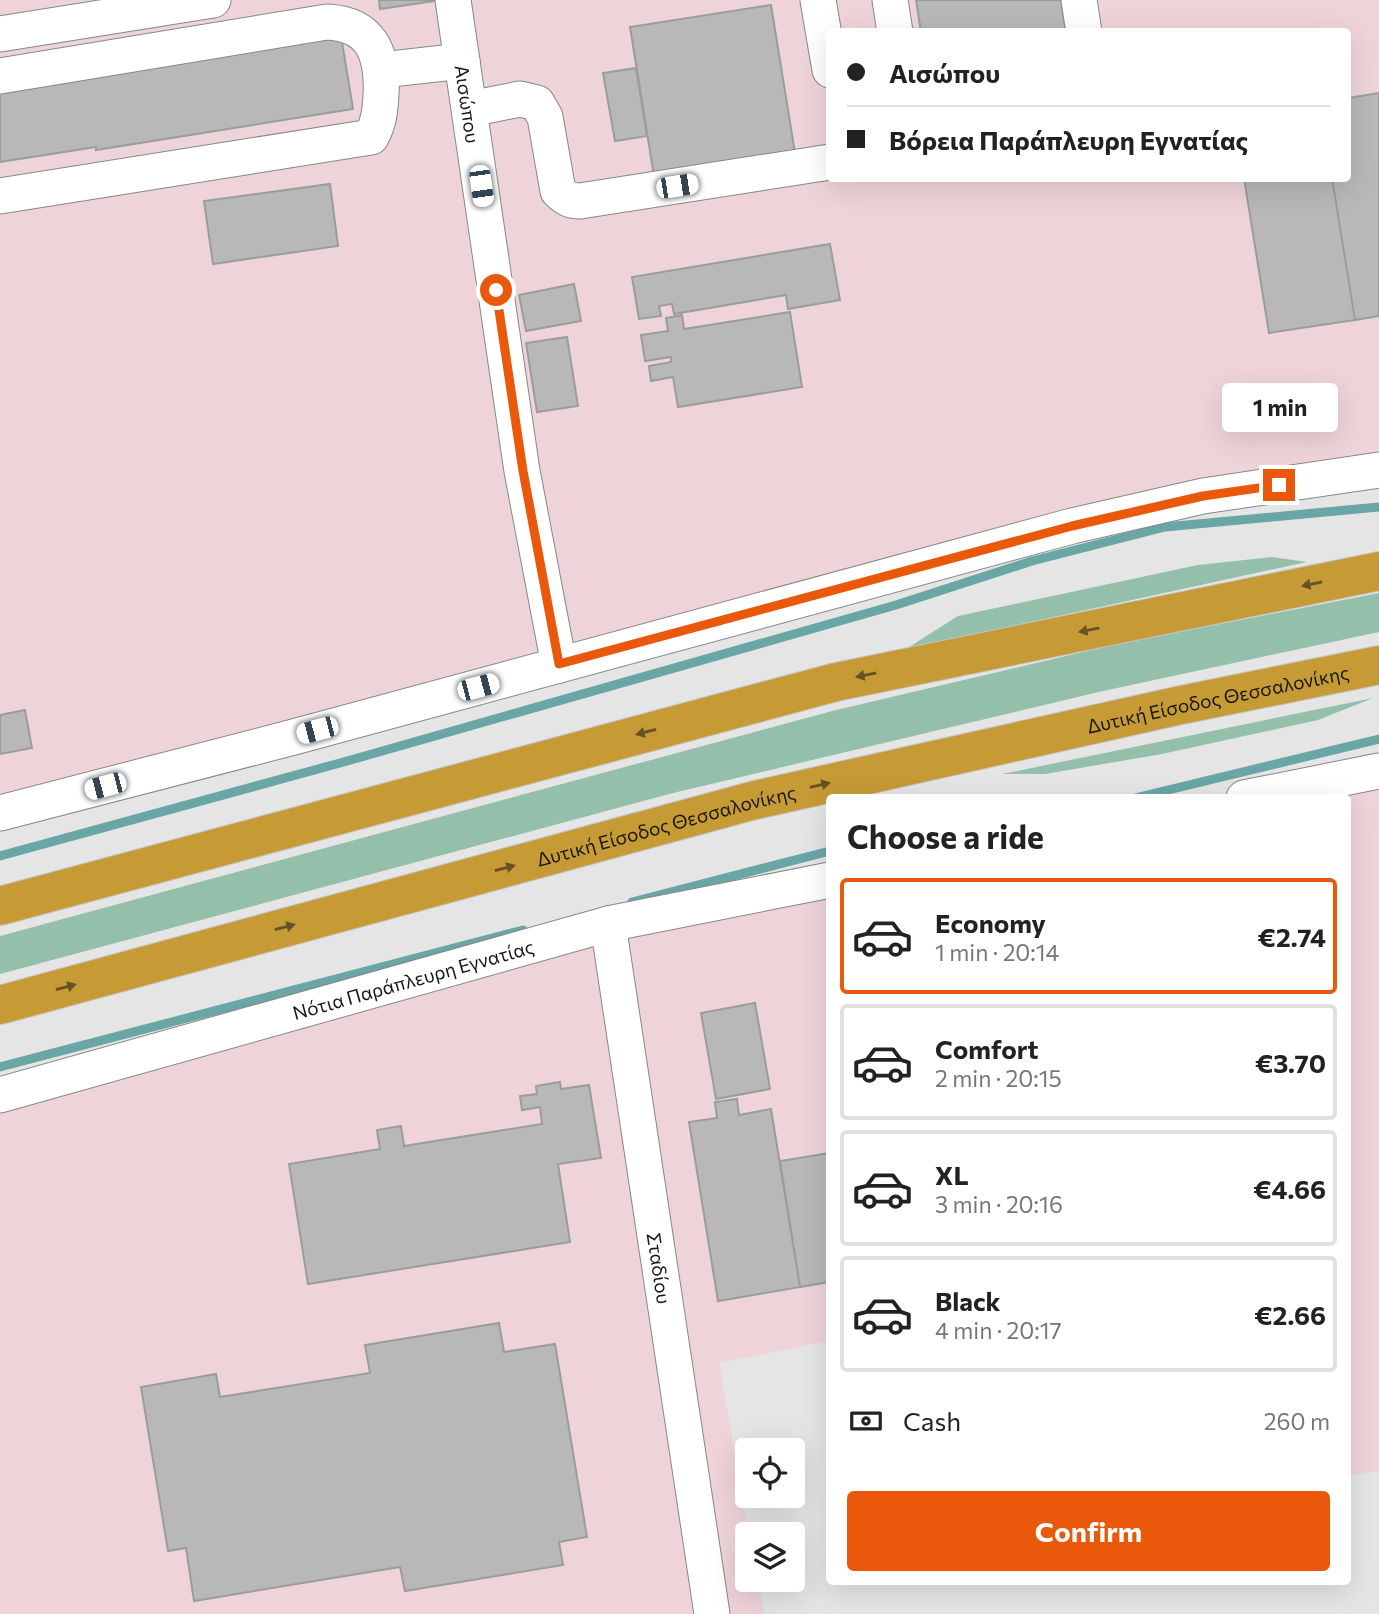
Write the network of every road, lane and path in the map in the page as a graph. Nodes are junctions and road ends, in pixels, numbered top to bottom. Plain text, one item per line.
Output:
1 (213, 0) edge
2 (453, 0) edge
3 (818, 0) edge
4 (890, 0) edge
5 (1079, 0) edge
6 (894, 28) edge
7 (1083, 28) edge
8 (0, 34) edge
9 (826, 47) edge
10 (462, 61) junction
11 (382, 71) junction
12 (0, 76) edge
13 (470, 109) junction
14 (826, 163) edge
15 (0, 196) edge
16 (1379, 470) edge
17 (1379, 571) edge
18 (559, 664) junction
19 (1379, 665) edge
20 (1379, 771) edge
21 (1264, 794) edge
22 (0, 813) edge
23 (826, 881) edge
24 (0, 906) edge
25 (608, 924) junction
26 (0, 1005) edge
27 (0, 1095) edge
28 (712, 1614) edge

1 - 8 street
2 - 10 street, Αισώπου
3 - 9 street
4 - 6 street
5 - 7 street
10 - 11 street
10 - 13 street, Αισώπου
11 - 12 street
11 - 15 street
13 - 14 street
13 - 18 street, Αισώπου
16 - 18 street
17 -> 24 highway
18 - 22 street
26 -> 19 highway, Δυτική Είσοδος Θεσσαλονίκης
20 - 21 street
23 - 25 street, Νότια Παράπλευρη Εγνατίας
25 - 27 street, Νότια Παράπλευρη Εγνατίας
25 - 28 street, Σταδίου

